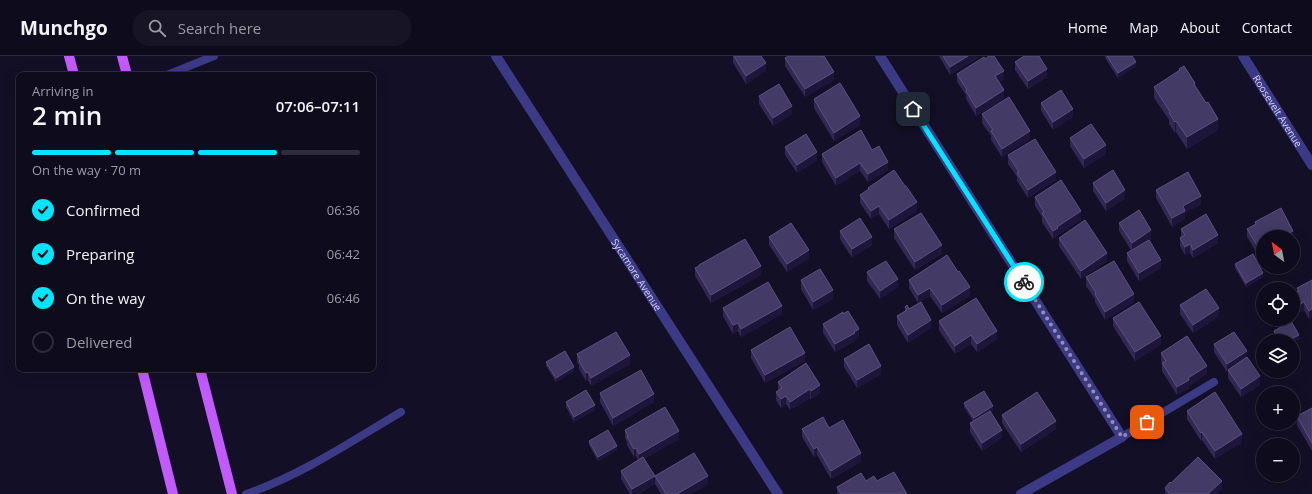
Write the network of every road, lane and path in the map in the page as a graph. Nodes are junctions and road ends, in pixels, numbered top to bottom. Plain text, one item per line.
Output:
1 (69, 56) edge
2 (122, 56) edge
3 (214, 56) edge
4 (496, 56) edge
5 (880, 56) edge
6 (1243, 56) edge
7 (73, 72) edge
8 (126, 72) edge
9 (174, 72) edge
10 (1312, 165) edge
11 (143, 372) edge
12 (201, 372) edge
13 (1214, 382) dead end
14 (401, 412) dead end
15 (1122, 437) junction
16 (173, 494) edge
17 (232, 494) edge
18 (246, 494) edge
19 (778, 494) edge
20 (1021, 494) edge

1 - 7 main road
2 - 8 main road
3 - 9 lane
4 - 19 street, Sycamore Avenue
5 - 15 street
6 - 10 street, Roosevelt Avenue
11 - 16 main road
12 - 17 main road
13 - 15 lane
14 - 18 lane
15 - 20 street

